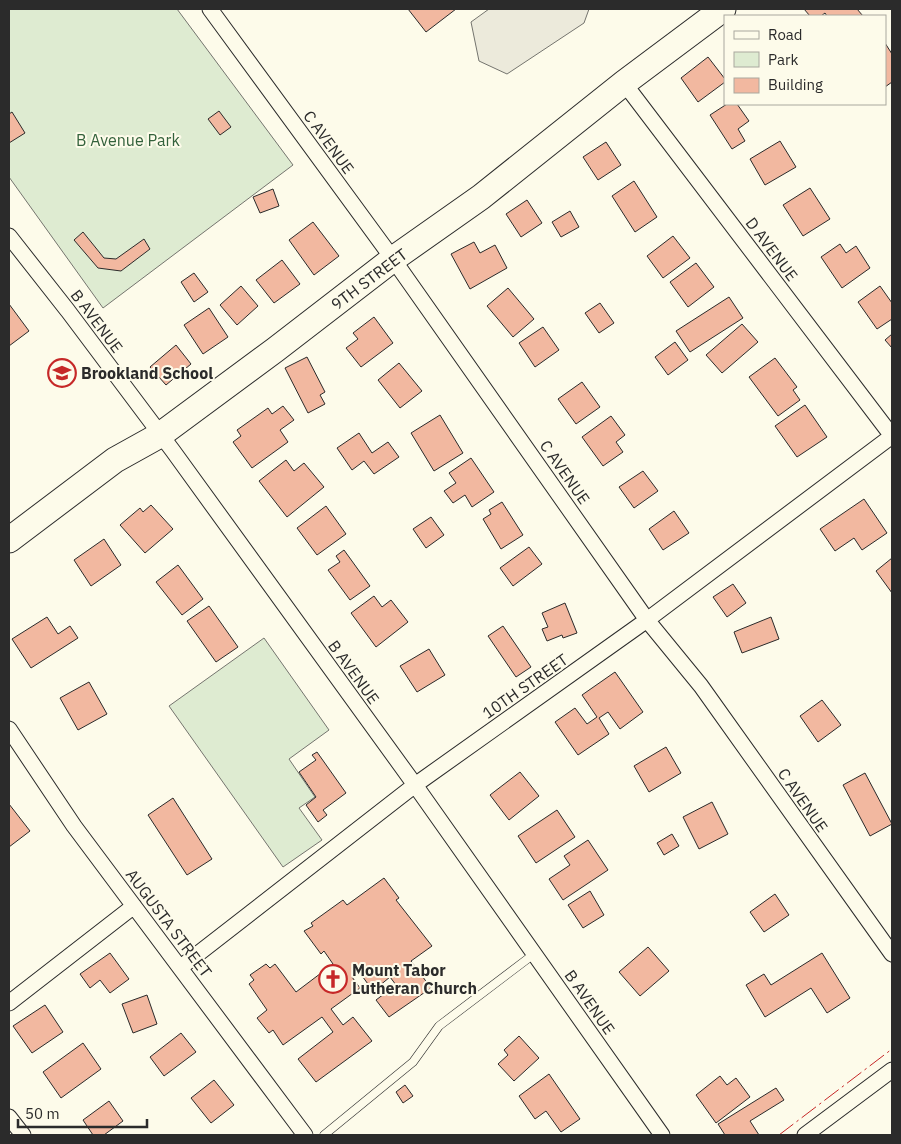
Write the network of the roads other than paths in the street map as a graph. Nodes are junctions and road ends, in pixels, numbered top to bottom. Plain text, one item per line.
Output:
1 (210, 9) edge
2 (723, 9) edge
3 (624, 83) junction
4 (9, 236) edge
5 (393, 260) junction
6 (160, 435) junction
7 (892, 436) edge
8 (9, 540) edge
9 (647, 620) junction
10 (9, 730) edge
11 (415, 785) junction
12 (134, 906) junction
13 (534, 954) junction
14 (892, 954) edge
15 (181, 967) junction
16 (9, 1003) edge
17 (892, 1070) edge
18 (9, 1117) edge
19 (23, 1135) edge
20 (305, 1135) edge
21 (324, 1135) edge
22 (662, 1135) edge
23 (805, 1135) edge

1 - 5 street, C AVENUE
2 - 3 main road, 9TH STREET
3 - 5 main road, 9TH STREET
3 - 7 street, D AVENUE
4 - 6 street, B AVENUE
5 - 6 main road, 9TH STREET
5 - 9 street, C AVENUE
6 - 8 main road, 9TH STREET
6 - 11 street, B AVENUE
7 - 9 street, 10TH STREET
9 - 11 street, 10TH STREET
9 - 14 street, C AVENUE
10 - 12 street, AUGUSTA STREET
11 - 13 street, B AVENUE
11 - 15 street, 10TH STREET
12 - 15 street, AUGUSTA STREET
12 - 16 street
13 - 21 lane
13 - 22 street, B AVENUE
15 - 20 street, AUGUSTA STREET
17 - 23 street
18 - 19 street

